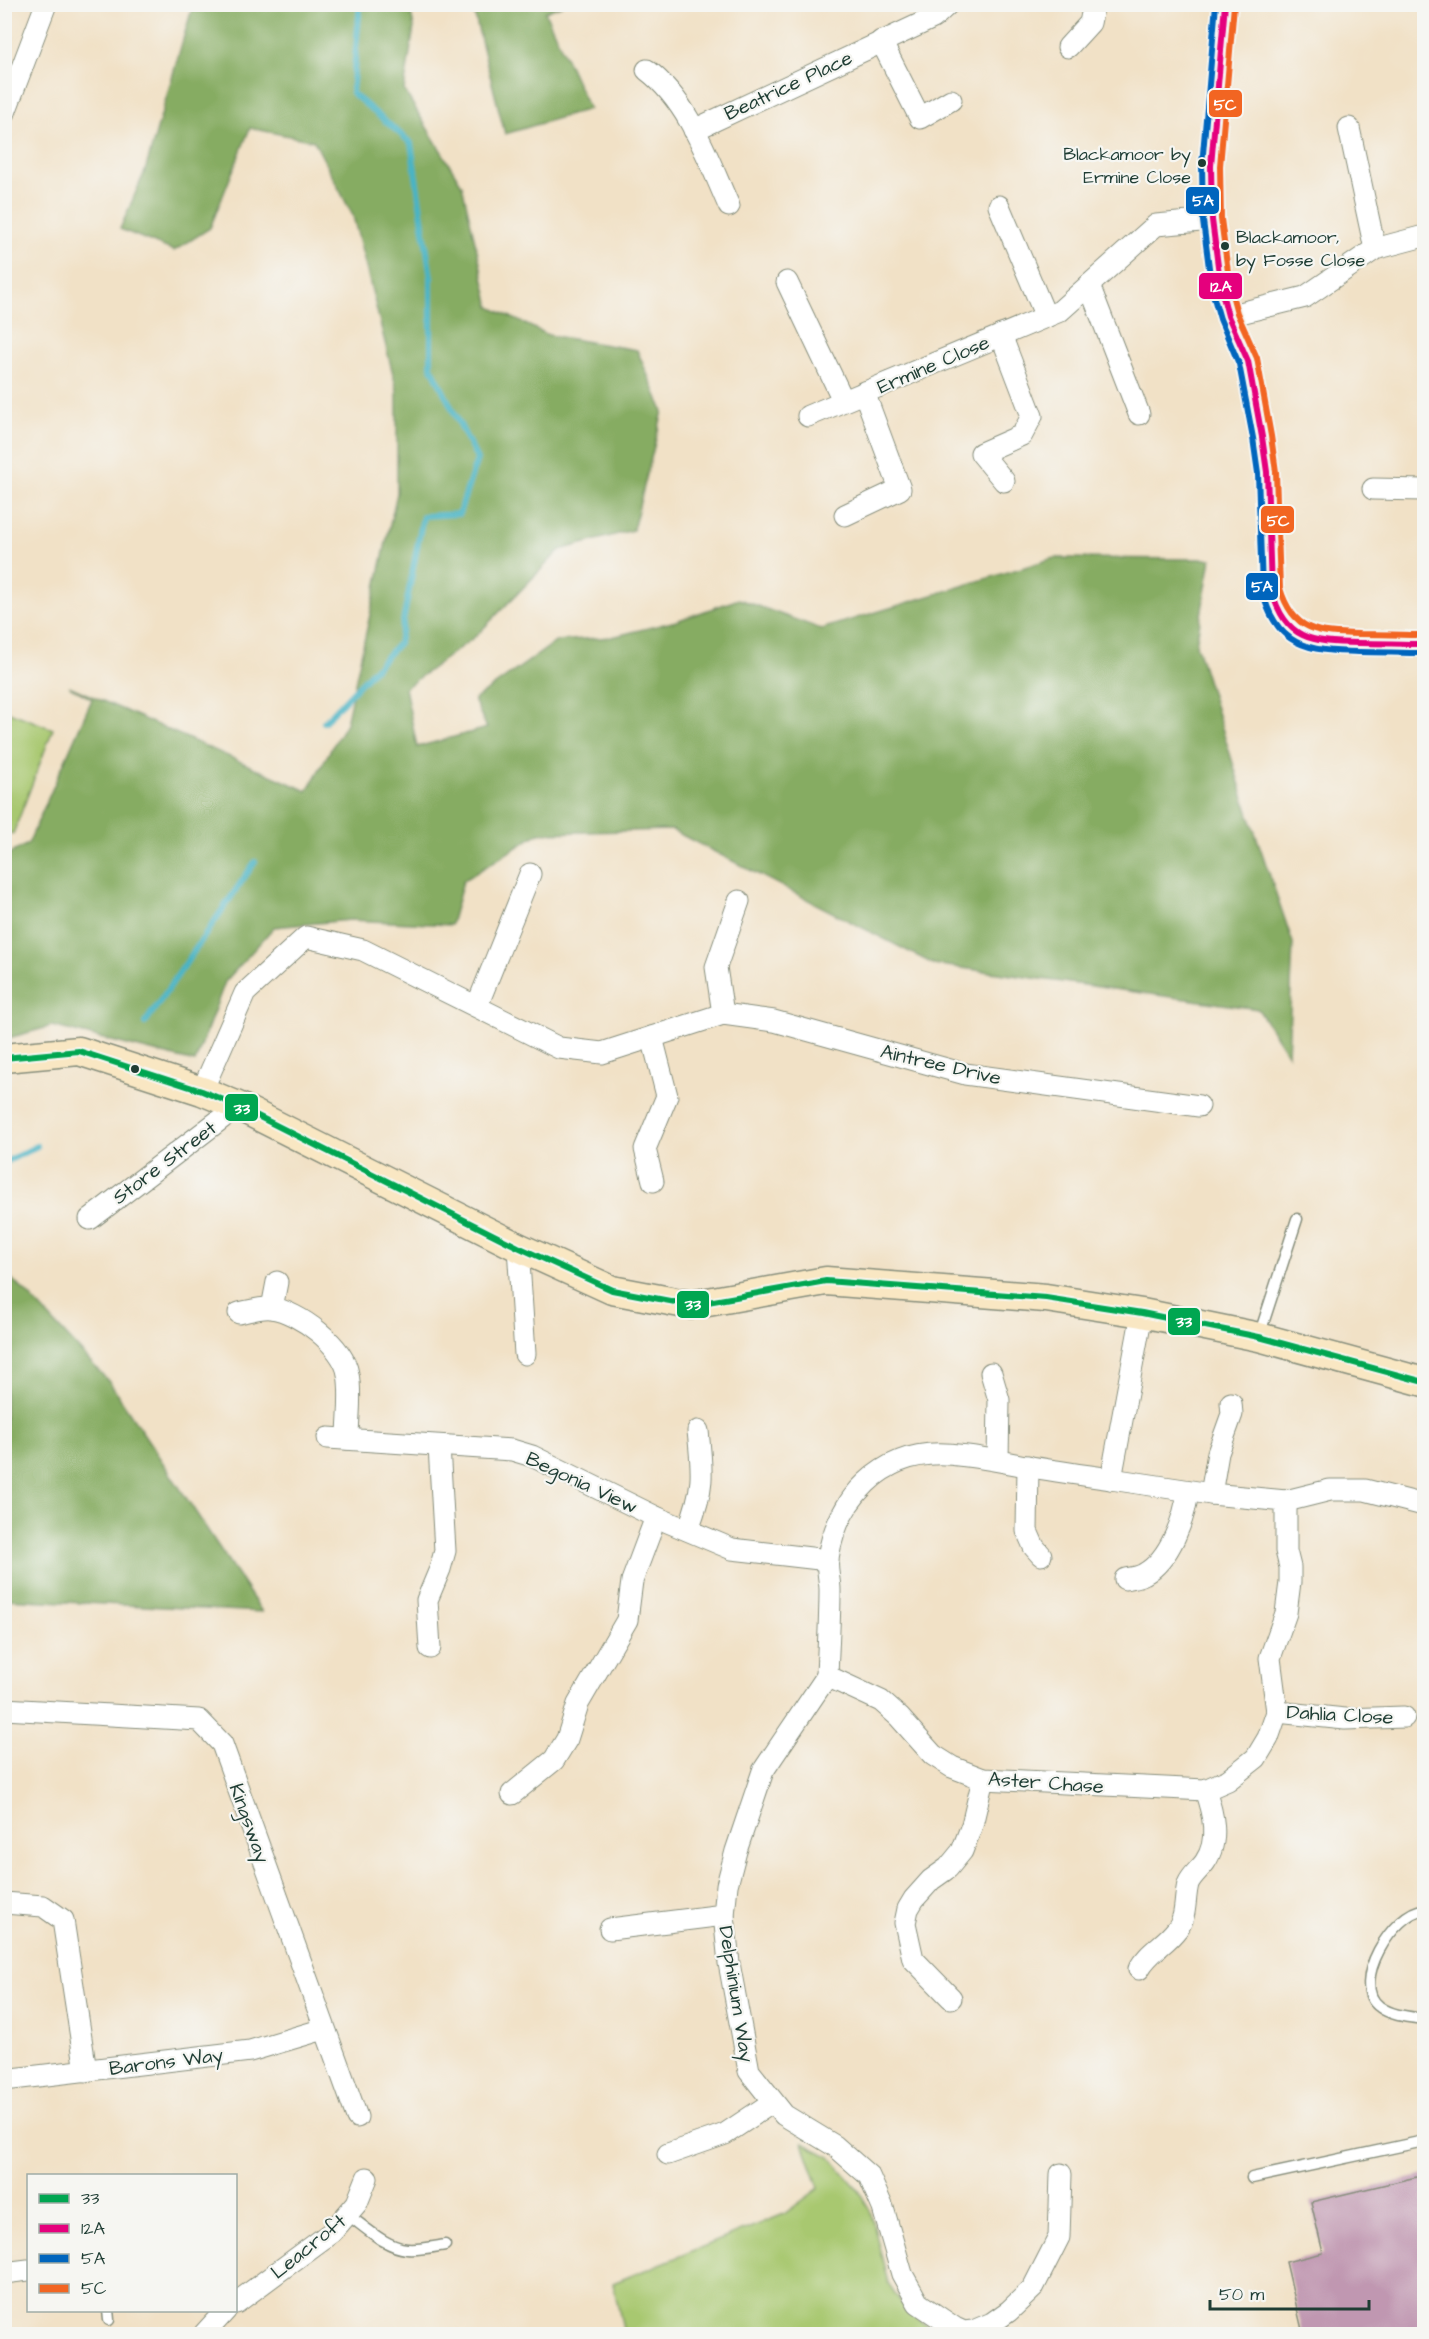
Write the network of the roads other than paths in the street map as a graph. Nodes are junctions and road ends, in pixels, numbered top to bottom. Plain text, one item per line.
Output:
1 (46, 4) edge
2 (948, 4) edge
3 (1094, 4) edge
4 (1225, 4) edge
5 (881, 41) junction
6 (1068, 47) dead end
7 (647, 70) dead end
8 (951, 100) dead end
9 (4, 115) edge
10 (1349, 128) dead end
11 (694, 130) junction
12 (729, 206) dead end
13 (999, 206) dead end
14 (1212, 220) junction
15 (1425, 236) edge
16 (1375, 249) junction
17 (787, 282) dead end
18 (1089, 285) junction
19 (1228, 316) junction
20 (1046, 317) junction
21 (1001, 335) junction
22 (864, 392) junction
23 (843, 400) junction
24 (1139, 414) dead end
25 (808, 416) dead end
26 (1004, 481) dead end
27 (1373, 489) dead end
28 (1425, 490) edge
29 (845, 515) dead end
30 (1425, 644) edge
31 (531, 874) dead end
32 (739, 901) dead end
33 (477, 1006) junction
34 (723, 1014) junction
35 (652, 1037) junction
36 (4, 1058) edge
37 (202, 1091) junction
38 (238, 1106) junction
39 (1199, 1106) dead end
40 (653, 1181) dead end
41 (90, 1219) dead end
42 (1297, 1219) dead end
43 (518, 1246) junction
44 (276, 1282) dead end
45 (272, 1308) junction
46 (239, 1313) dead end
47 (1142, 1313) junction
48 (1258, 1337) junction
49 (525, 1354) dead end
50 (991, 1373) dead end
51 (1425, 1382) edge
52 (1231, 1403) dead end
53 (698, 1431) dead end
54 (439, 1446) junction
55 (998, 1460) junction
56 (1028, 1466) junction
57 (1112, 1479) junction
58 (1188, 1491) junction
59 (1211, 1494) junction
60 (1286, 1501) junction
61 (1425, 1505) edge
62 (656, 1517) junction
63 (688, 1530) junction
64 (1041, 1555) dead end
65 (828, 1560) junction
66 (1125, 1579) dead end
67 (430, 1648) dead end
68 (827, 1676) junction
69 (4, 1709) edge
70 (1277, 1712) junction
71 (1404, 1717) dead end
72 (983, 1779) junction
73 (1205, 1790) junction
74 (512, 1794) dead end
75 (4, 1903) edge
76 (1425, 1910) edge
77 (724, 1915) junction
78 (610, 1929) dead end
79 (1139, 1970) dead end
80 (951, 1998) dead end
81 (1425, 2019) edge
82 (324, 2029) junction
83 (86, 2071) junction
84 (4, 2080) edge
85 (773, 2102) junction
86 (357, 2117) dead end
87 (1425, 2141) edge
88 (668, 2154) dead end
89 (1061, 2174) dead end
90 (367, 2178) dead end
91 (1252, 2178) dead end
92 (348, 2215) junction
93 (446, 2245) dead end
94 (27, 2270) edge
95 (4, 2273) edge
96 (239, 2293) edge
97 (224, 2312) edge
98 (973, 2333) edge
99 (204, 2334) edge

1 - 9 street
2 - 5 street, Beatrice Place
3 - 6 street
4 - 14 street
5 - 8 street
5 - 11 street, Beatrice Place
7 - 11 street
10 - 16 street
11 - 12 street
13 - 20 street
14 - 18 street, Ermine Close
14 - 19 street
15 - 16 street
16 - 19 street
17 - 23 street
18 - 20 street, Ermine Close
18 - 24 street
19 - 30 street
20 - 21 street, Ermine Close
21 - 22 street, Ermine Close
21 - 26 street, Ermine Close
22 - 23 street, Ermine Close
22 - 29 street, Ermine Close
23 - 25 street, Ermine Close
27 - 28 street
31 - 33 street
32 - 34 street
33 - 35 street, Aintree Drive
33 - 37 street, Aintree Drive
34 - 35 street, Aintree Drive
34 - 39 street, Aintree Drive
35 - 40 street
36 - 37 main road
37 - 38 main road
38 - 41 street, Store Street
38 - 43 main road
42 - 48 lane
43 - 47 main road
43 - 49 street
44 - 45 street
45 - 46 street
45 - 54 street, Begonia View
47 - 48 main road
47 - 57 street
48 - 51 main road
50 - 55 street
52 - 59 street
53 - 63 street
54 - 62 street, Begonia View
54 - 67 street
55 - 56 street
55 - 65 street
56 - 57 street
56 - 64 street
57 - 58 street
58 - 59 street
58 - 66 street
59 - 60 street
60 - 61 street
60 - 70 street, Aster Chase
62 - 63 street, Begonia View
62 - 74 street
63 - 65 street, Begonia View
65 - 68 street
68 - 72 street, Aster Chase
68 - 77 street, Delphinium Way
69 - 82 street, Kingsway
70 - 71 street, Dahlia Close
70 - 73 street, Aster Chase
72 - 73 street, Aster Chase
72 - 80 street
73 - 79 street
75 - 83 street
76 - 81 lane
77 - 78 street, Delphinium Way
77 - 85 street, Delphinium Way
82 - 83 street, Barons Way
82 - 86 street, Kingsway
83 - 84 street, Barons Way
85 - 88 street
85 - 98 street, Delphinium Way
87 - 91 lane
89 - 98 street, Delphinium Way
90 - 92 street, Leacroft
92 - 93 lane
92 - 96 street, Leacroft
94 - 95 street
97 - 99 street

